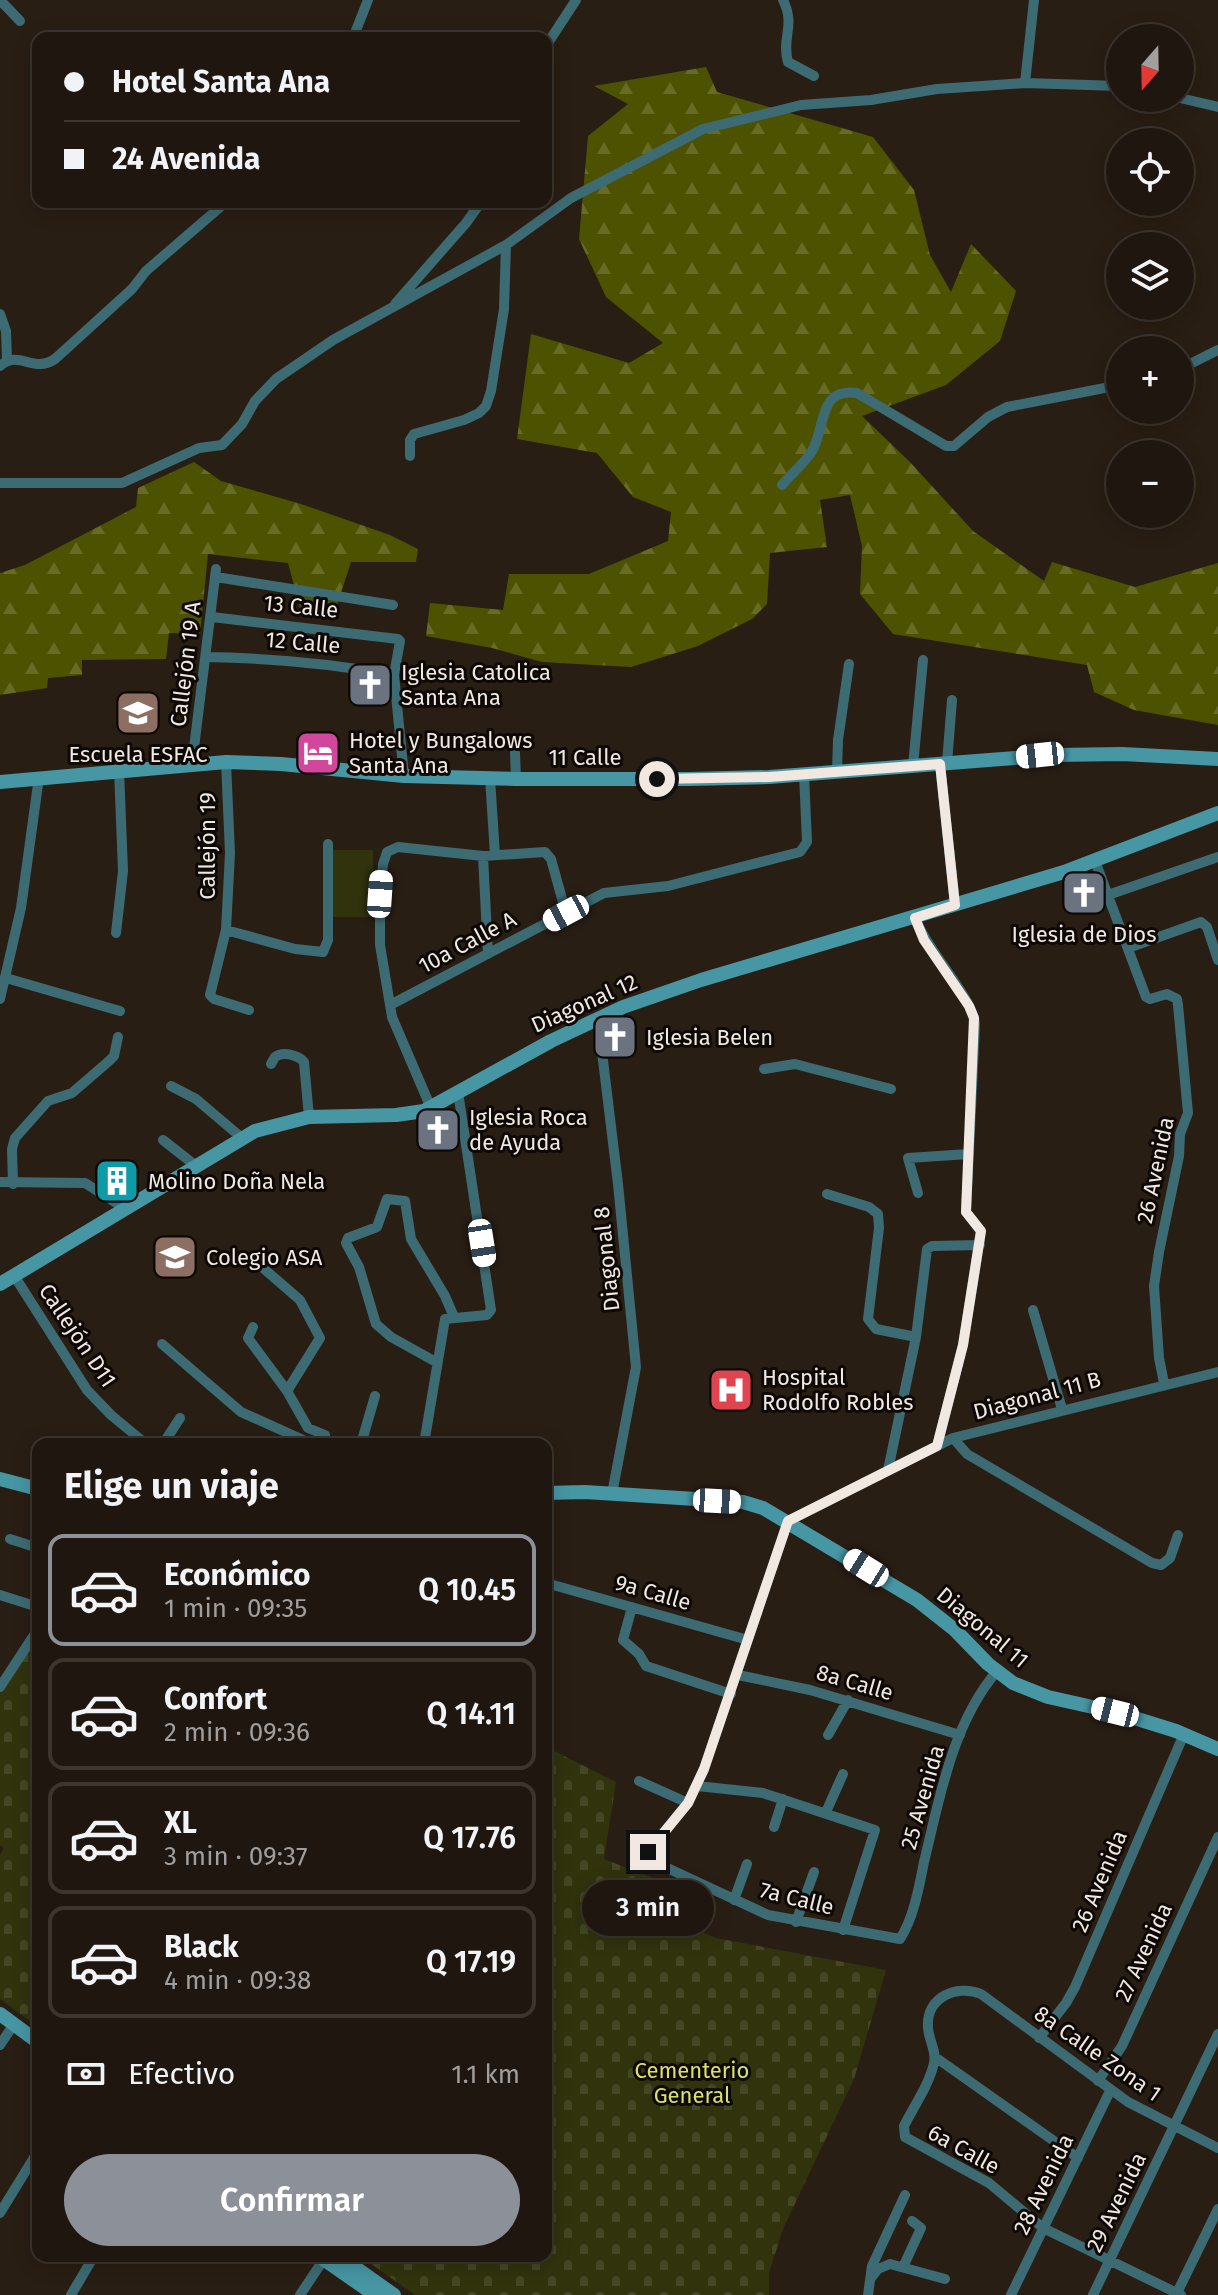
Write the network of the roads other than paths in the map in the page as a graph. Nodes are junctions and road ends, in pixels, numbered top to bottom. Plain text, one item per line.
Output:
1 (0, 0) edge
2 (368, 0) edge
3 (576, 0) edge
4 (783, 0) edge
5 (1034, 0) edge
6 (20, 21) dead end
7 (355, 32) edge
8 (552, 37) edge
9 (814, 76) dead end
10 (1025, 83) junction
11 (1106, 86) edge
12 (1194, 101) edge
13 (1218, 107) edge
14 (219, 208) edge
15 (477, 208) edge
16 (506, 245) junction
17 (391, 309) junction
18 (0, 314) edge
19 (1218, 350) edge
20 (1194, 362) edge
21 (4, 363) edge
22 (1106, 388) edge
23 (410, 456) dead end
24 (0, 483) edge
25 (782, 485) dead end
26 (393, 605) dead end
27 (212, 617) junction
28 (206, 657) junction
29 (923, 660) dead end
30 (849, 664) dead end
31 (394, 675) junction
32 (952, 700) dead end
33 (515, 753) dead end
34 (1218, 759) edge
35 (226, 762) junction
36 (192, 764) junction
37 (944, 764) junction
38 (913, 766) junction
39 (119, 770) junction
40 (837, 772) junction
41 (804, 774) junction
42 (404, 776) junction
43 (39, 777) junction
44 (490, 778) junction
45 (516, 779) junction
46 (0, 782) edge
47 (1218, 813) edge
48 (328, 844) dead end
49 (495, 855) junction
50 (483, 856) junction
51 (1218, 857) edge
52 (1095, 861) junction
53 (1108, 895) junction
54 (955, 905) junction
55 (566, 913) junction
56 (915, 918) junction
57 (226, 930) junction
58 (116, 933) dead end
59 (1128, 948) junction
60 (488, 954) junction
61 (1218, 960) edge
62 (6, 978) junction
63 (0, 999) edge
64 (392, 1004) junction
65 (249, 1010) dead end
66 (120, 1011) dead end
67 (598, 1019) junction
68 (118, 1037) dead end
69 (271, 1064) dead end
70 (764, 1069) dead end
71 (171, 1086) dead end
72 (891, 1089) dead end
73 (458, 1092) junction
74 (431, 1108) junction
75 (309, 1117) junction
76 (242, 1138) junction
77 (163, 1140) dead end
78 (969, 1154) junction
79 (196, 1166) junction
80 (0, 1182) edge
81 (13, 1184) junction
82 (918, 1193) dead end
83 (827, 1194) dead end
84 (126, 1209) junction
85 (980, 1245) junction
86 (263, 1268) dead end
87 (15, 1277) junction
88 (0, 1284) edge
89 (1033, 1310) dead end
90 (454, 1317) junction
91 (253, 1327) dead end
92 (916, 1337) junction
93 (162, 1344) dead end
94 (436, 1362) junction
95 (1218, 1372) edge
96 (1164, 1383) junction
97 (287, 1391) junction
98 (375, 1396) dead end
99 (1062, 1409) junction
100 (180, 1418) dead end
101 (139, 1438) edge
102 (167, 1438) edge
103 (299, 1438) edge
104 (322, 1438) edge
105 (363, 1438) edge
106 (425, 1438) edge
107 (953, 1438) junction
108 (937, 1446) junction
109 (888, 1470) junction
110 (0, 1479) edge
111 (32, 1487) edge
112 (612, 1494) junction
113 (552, 1495) edge
114 (788, 1521) junction
115 (1178, 1535) dead end
116 (10, 1539) dead end
117 (32, 1546) edge
118 (552, 1585) edge
119 (0, 1595) edge
120 (32, 1605) edge
121 (632, 1607) junction
122 (32, 1638) edge
123 (748, 1640) junction
124 (997, 1671) junction
125 (738, 1675) junction
126 (0, 1687) edge
127 (731, 1694) junction
128 (848, 1700) junction
129 (1184, 1734) junction
130 (828, 1735) dead end
131 (960, 1735) junction
132 (1218, 1749) edge
133 (843, 1774) dead end
134 (639, 1781) dead end
135 (697, 1786) junction
136 (783, 1799) junction
137 (688, 1803) junction
138 (826, 1812) junction
139 (774, 1827) dead end
140 (1218, 1837) edge
141 (747, 1864) dead end
142 (814, 1872) dead end
143 (734, 1900) junction
144 (796, 1922) junction
145 (843, 1930) junction
146 (900, 1939) joint
147 (0, 2014) edge
148 (8, 2027) edge
149 (1218, 2034) edge
150 (1039, 2038) junction
151 (32, 2039) edge
152 (0, 2045) edge
153 (32, 2047) edge
154 (935, 2057) junction
155 (1098, 2081) junction
156 (1110, 2091) junction
157 (1175, 2127) junction
158 (1218, 2148) edge
159 (1078, 2158) junction
160 (32, 2161) edge
161 (905, 2195) dead end
162 (1218, 2209) edge
163 (0, 2213) edge
164 (912, 2221) dead end
165 (1043, 2228) junction
166 (1110, 2261) junction
167 (91, 2262) edge
168 (320, 2262) edge
169 (330, 2262) edge
170 (347, 2262) edge
171 (904, 2265) junction
172 (871, 2279) junction
173 (945, 2279) dead end
174 (74, 2291) edge
175 (1178, 2294) edge
176 (87, 2295) edge
177 (300, 2295) edge
178 (375, 2295) edge
179 (394, 2295) edge
180 (868, 2295) edge
181 (1011, 2295) edge
182 (1093, 2295) edge

1 - 6 street
2 - 7 street
3 - 8 street
4 - 9 street
5 - 10 street
10 - 11 street
10 - 16 street
12 - 13 street
14 - 21 street
15 - 17 street
16 - 17 street
16 - 23 street
17 - 24 street
18 - 21 street
19 - 20 street
22 - 25 street
26 - 27 street, Callejón 19 A
27 - 28 street, Callejón 19 A
27 - 31 street, 13 Calle
28 - 31 street, 12 Calle
28 - 36 street, Callejón 19 A
29 - 38 street
30 - 40 street
31 - 42 street
32 - 37 street
33 - 45 street
34 - 37 street, 11 Calle
35 - 36 street, 11 Calle
35 - 42 street, 11 Calle
35 - 57 street, Callejón 19
36 - 39 street, 11 Calle
37 - 38 street, 11 Calle
37 - 54 street
38 - 40 street, 11 Calle
39 - 43 street, 11 Calle
39 - 58 street
40 - 41 street, 11 Calle
41 - 45 street, 11 Calle
41 - 55 street, 10a Calle A
42 - 44 street, 11 Calle
43 - 46 street, 11 Calle
43 - 62 street
44 - 45 street, 11 Calle
44 - 49 street
47 - 52 street, Diagonal 12
48 - 57 street
49 - 50 street
49 - 55 street
50 - 60 street
50 - 64 street
51 - 53 street
52 - 53 street, 26 Avenida
52 - 54 street, Diagonal 12
53 - 59 street, 26 Avenida
54 - 56 street, Diagonal 12
55 - 60 street, 10a Calle A
56 - 67 street, Diagonal 12
56 - 78 street
57 - 65 street, Callejón 19
59 - 61 street
59 - 96 street, 26 Avenida
60 - 64 street, 10a Calle A
62 - 63 street
62 - 66 street
64 - 74 street
67 - 73 street, Diagonal 12
67 - 112 street, Diagonal 8
68 - 81 street
69 - 75 street
70 - 72 street
71 - 76 street
73 - 74 street, Diagonal 12
73 - 90 street
74 - 75 street, Diagonal 12
75 - 76 street, Diagonal 12
76 - 79 street, Diagonal 12
77 - 79 street
78 - 82 street
78 - 85 street
79 - 84 street, Diagonal 12
80 - 81 street
81 - 84 street
83 - 92 street
84 - 87 street, Diagonal 12
85 - 92 street
85 - 108 street
86 - 97 street
87 - 88 street, Diagonal 12
87 - 101 street, Callejón D11
89 - 99 street
90 - 94 street
90 - 94 street
91 - 97 street
92 - 109 street
93 - 103 street
94 - 106 street
95 - 96 street, Diagonal 11 B
96 - 99 street, Diagonal 11 B
97 - 104 street
98 - 105 street
99 - 107 street, Diagonal 11 B
100 - 102 street
107 - 108 street, Diagonal 11 B
107 - 115 street
108 - 109 street, Diagonal 11 B
109 - 114 street, Diagonal 11 B
110 - 111 street
112 - 113 street, Diagonal 11
112 - 114 street, Diagonal 11
114 - 123 street
114 - 124 street, Diagonal 11
116 - 117 street
118 - 121 street, 9a Calle
119 - 120 street
121 - 123 street, 9a Calle
121 - 127 street
122 - 126 street
123 - 125 street
124 - 129 street, Diagonal 11
124 - 131 street, 25 Avenida
125 - 127 street
125 - 128 street, 8a Calle
127 - 135 street
128 - 130 street
128 - 131 street, 8a Calle
129 - 132 street, Diagonal 11
129 - 150 street, 26 Avenida
131 - 146 street, 25 Avenida
133 - 138 street
134 - 137 street
135 - 136 street
135 - 137 street
136 - 138 street
136 - 139 street
137 - 143 street, 7a Calle
138 - 145 street
140 - 155 street, 27 Avenida
141 - 143 street
142 - 144 street
143 - 144 street, 7a Calle
144 - 145 street, 7a Calle
145 - 146 street, 7a Calle
147 - 148 street
148 - 151 street
148 - 152 street
148 - 153 street
149 - 157 street
150 - 154 street, 8a Calle Zona 1
150 - 155 street, 8a Calle Zona 1
154 - 159 street
154 - 165 street, 6a Calle
155 - 156 street, 8a Calle Zona 1
156 - 157 street, 8a Calle Zona 1
156 - 159 street, 28 Avenida
157 - 158 street, 8a Calle Zona 1
157 - 166 street, 29 Avenida
159 - 165 street, 28 Avenida
160 - 163 street
161 - 172 street
162 - 175 street
164 - 171 street
165 - 166 street, 6a Calle
165 - 181 street, 28 Avenida
166 - 175 street, 6a Calle
166 - 182 street, 29 Avenida
167 - 174 street
168 - 177 street
169 - 178 street
170 - 179 street
171 - 172 street
171 - 173 street
172 - 180 street
174 - 176 street

